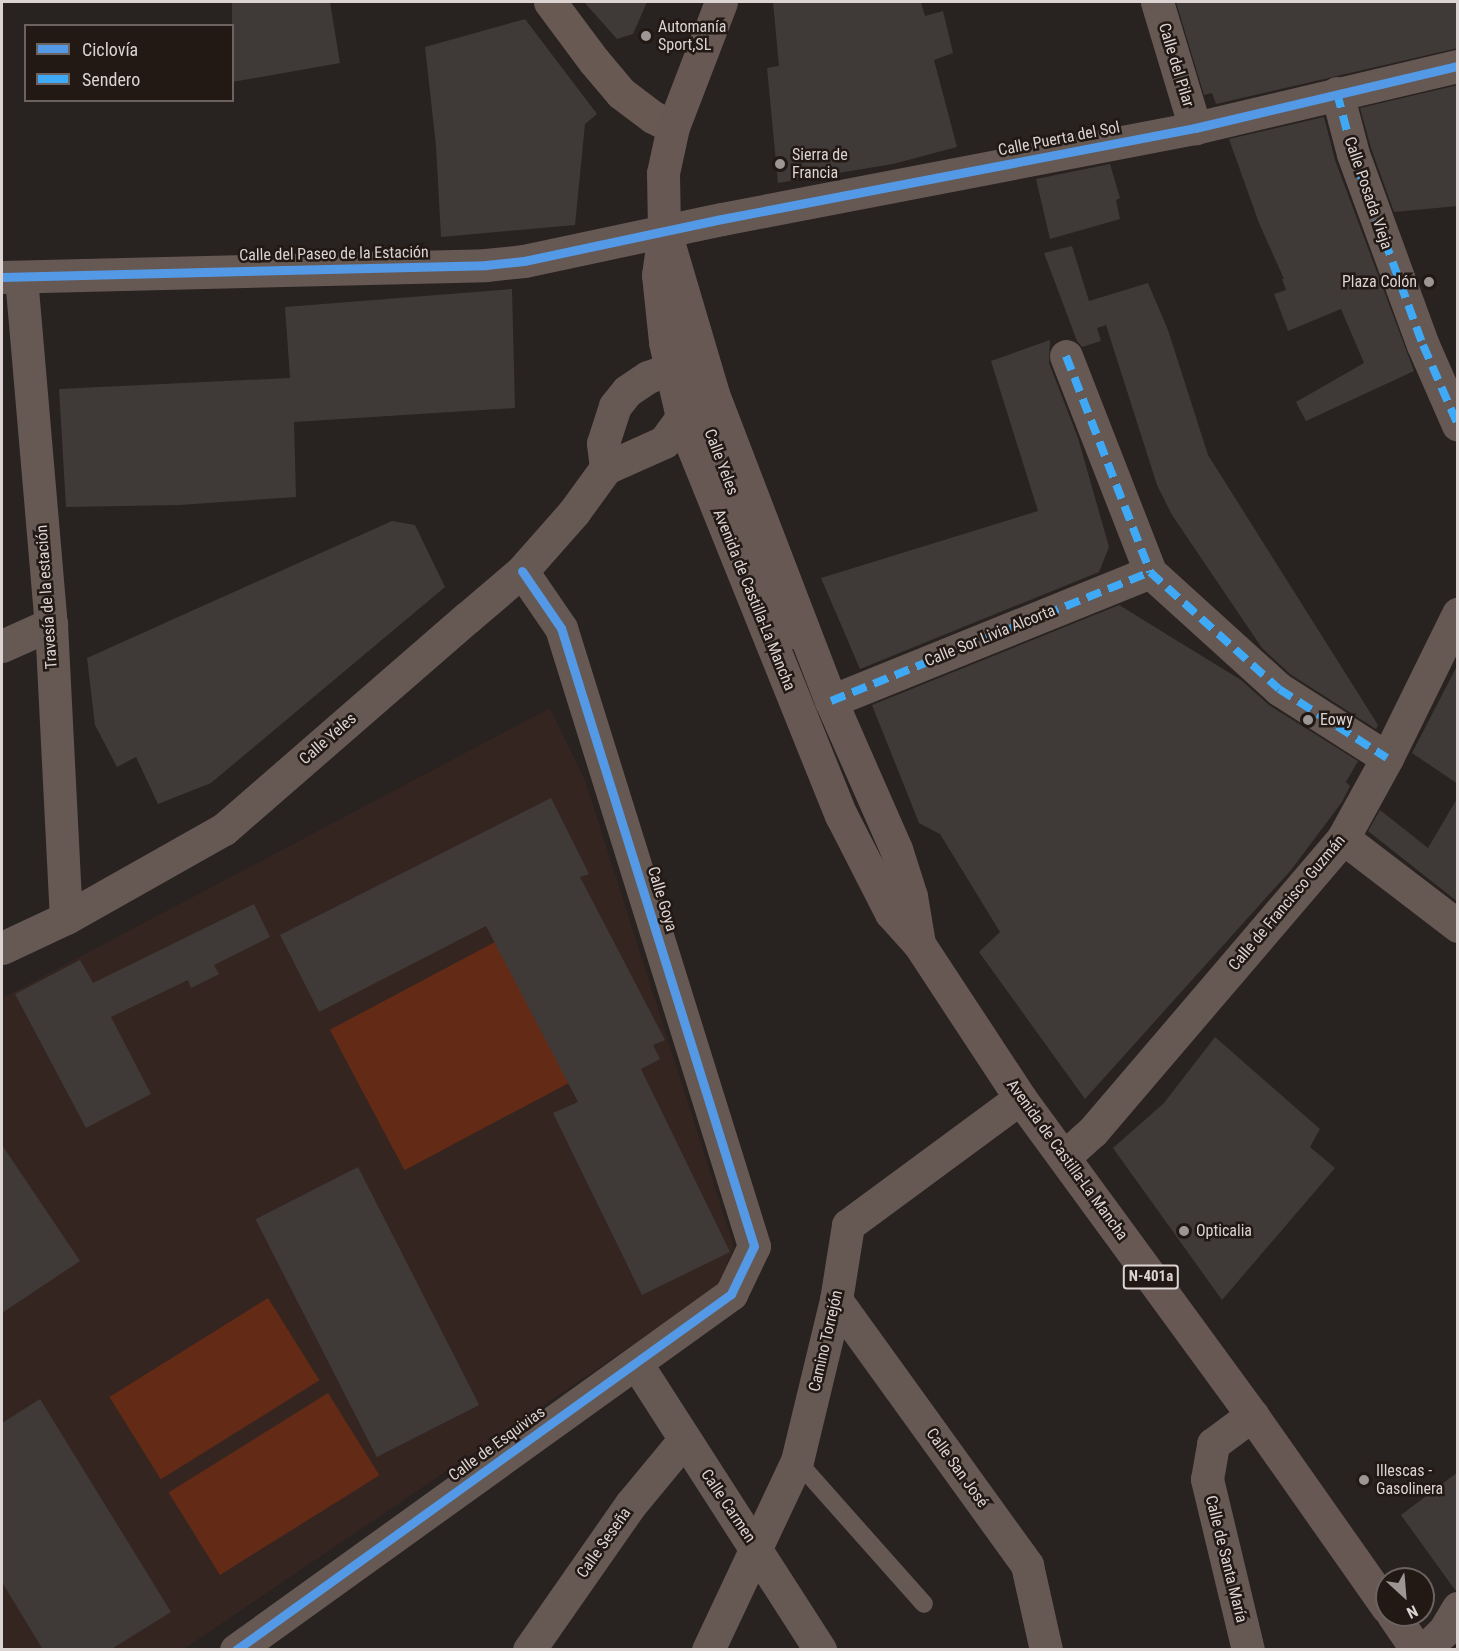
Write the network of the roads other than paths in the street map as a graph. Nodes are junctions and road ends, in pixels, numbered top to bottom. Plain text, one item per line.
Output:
1 (550, 2) edge
2 (721, 2) edge
3 (1157, 2) edge
4 (1458, 66) edge
5 (1337, 93) junction
6 (673, 127) junction
7 (1195, 128) junction
8 (664, 232) junction
9 (11, 277) edge
10 (693, 333) junction
11 (1066, 356) dead end
12 (670, 369) junction
13 (683, 424) junction
14 (1458, 425) edge
15 (606, 468) junction
16 (522, 571) junction
17 (1150, 572) junction
18 (1458, 614) edge
19 (51, 624) junction
20 (2, 646) edge
21 (815, 657) junction
22 (831, 701) junction
23 (1387, 758) junction
24 (1343, 838) junction
25 (66, 918) junction
26 (1458, 926) edge
27 (919, 944) junction
28 (2, 948) edge
29 (1020, 1098) junction
30 (1064, 1157) junction
31 (754, 1246) joint
32 (836, 1300) junction
33 (636, 1363) junction
34 (1252, 1415) junction
35 (684, 1440) junction
36 (797, 1461) junction
37 (756, 1546) junction
38 (1375, 1590) edge
39 (924, 1604) dead end
40 (1401, 1627) edge
41 (236, 1650) edge
42 (529, 1650) edge
43 (708, 1650) edge
44 (820, 1650) edge
45 (1046, 1650) edge
46 (1248, 1650) edge
47 (1417, 1650) edge

1 - 6 street
2 - 6 main road, Avenida de Castilla-La Mancha
3 - 7 street, Calle del Pilar
4 - 5 street, Calle Puerta del Sol
5 - 7 street, Calle Puerta del Sol
5 - 14 street, Calle Posada Vieja
6 - 8 main road, Avenida de Castilla-La Mancha
7 - 8 street, Calle Puerta del Sol
8 - 9 street, Calle del Paseo de la Estación
8 - 10 main road, Avenida de Castilla-La Mancha
8 - 12 main road, Avenida de Castilla-La Mancha
9 - 19 street, Travesía de la estación
10 - 13 street, Calle Yeles
10 - 21 main road, Avenida de Castilla-La Mancha
11 - 17 street
12 - 13 main road, Avenida de Castilla-La Mancha
12 - 15 street
13 - 15 street, Calle Yeles
13 - 21 street, Calle Yeles
13 - 27 main road, Avenida de Castilla-La Mancha
15 - 16 street, Calle Yeles
16 - 25 street, Calle Yeles
16 - 31 street, Calle Goya
17 - 22 street, Calle Sor Livia Alcorta
17 - 23 street
18 - 23 street, Calle de Francisco Guzmán
19 - 20 street
19 - 25 street, Travesía de la estación
21 - 22 main road, Avenida de Castilla-La Mancha
22 - 27 main road, Avenida de Castilla-La Mancha
23 - 24 street, Calle de Francisco Guzmán
24 - 26 street
24 - 30 street, Calle de Francisco Guzmán
25 - 28 street, Calle Yeles
27 - 29 main road, Avenida de Castilla-La Mancha / N-401a
29 - 30 main road, Avenida de Castilla-La Mancha / N-401a
29 - 32 street, Camino Torrejón
30 - 34 main road, Avenida de Castilla-La Mancha / N-401a
31 - 33 street, Calle de Esquivias
32 - 36 street, Camino Torrejón
32 - 45 street, Calle San José
33 - 35 street, Calle Carmen
33 - 41 street, Calle de Esquivias
34 - 38 main road, Avenida de Castilla-La Mancha / N-401a
34 - 46 street, Calle de Santa María
35 - 37 street, Calle Carmen
35 - 42 street, Calle Seseña
36 - 37 street, Camino Torrejón
36 - 39 lane
37 - 43 street, Camino Torrejón
37 - 44 street, Calle Carmen
40 - 47 main road

